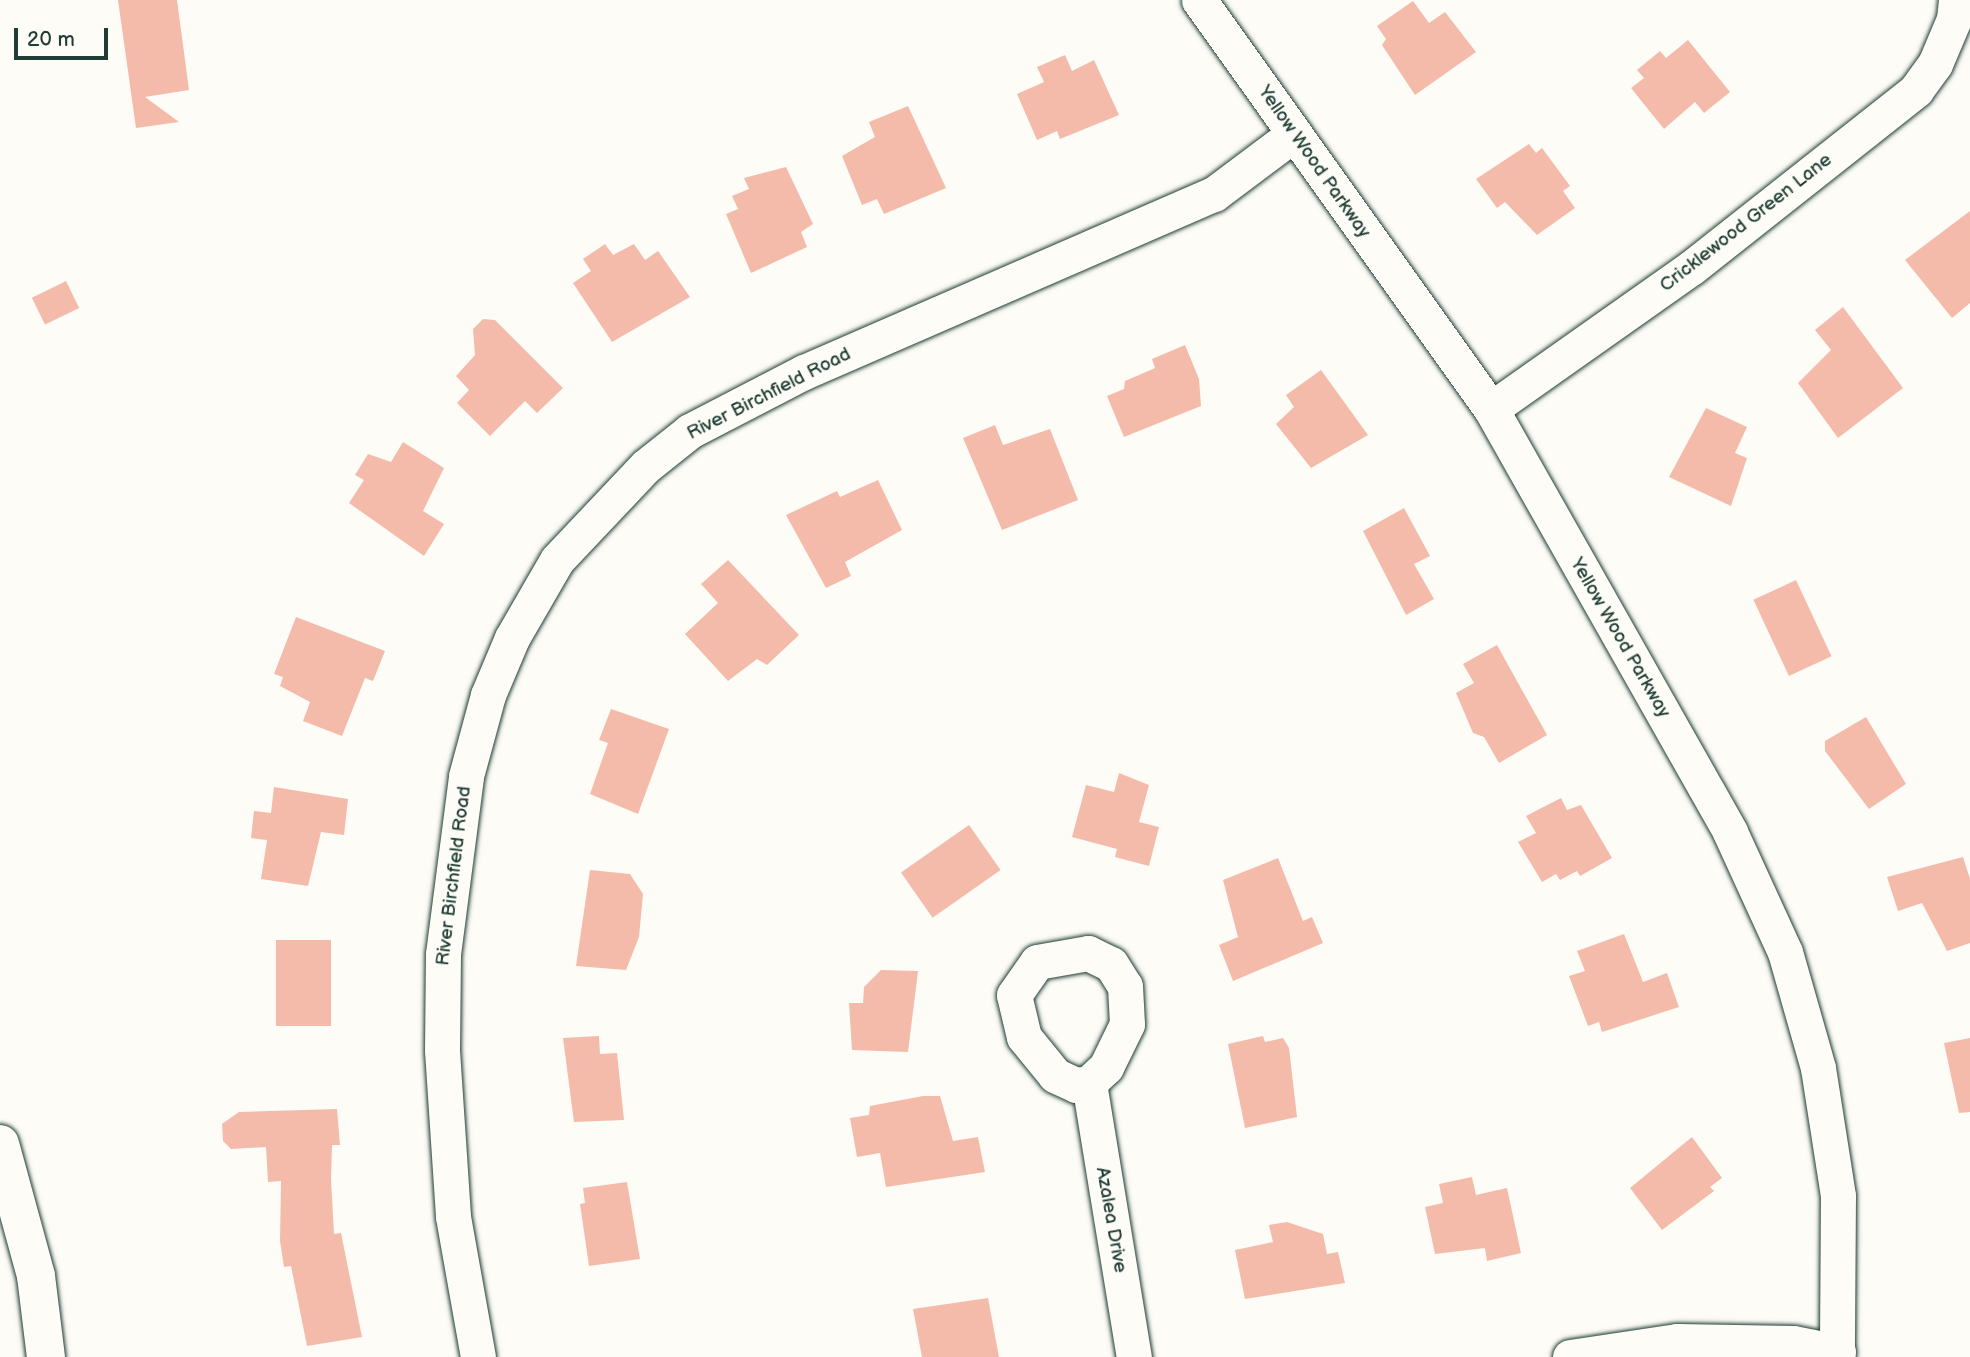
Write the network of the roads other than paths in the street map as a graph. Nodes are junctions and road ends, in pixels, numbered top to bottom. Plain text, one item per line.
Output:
1 (1199, 0) edge
2 (1956, 0) edge
3 (1294, 134) junction
4 (1491, 409) junction
5 (1089, 1083) dead end
6 (0, 1144) edge
7 (1838, 1354) edge
8 (46, 1357) edge
9 (478, 1357) edge
10 (1134, 1357) edge
11 (1570, 1357) edge

1 - 3 street, Yellow Wood Parkway
2 - 4 street, Cricklewood Green Lane
3 - 4 street, Yellow Wood Parkway
3 - 9 street, River Birchfield Road
4 - 7 street, Yellow Wood Parkway
5 - 10 street, Azalea Drive
6 - 8 street
7 - 11 street

